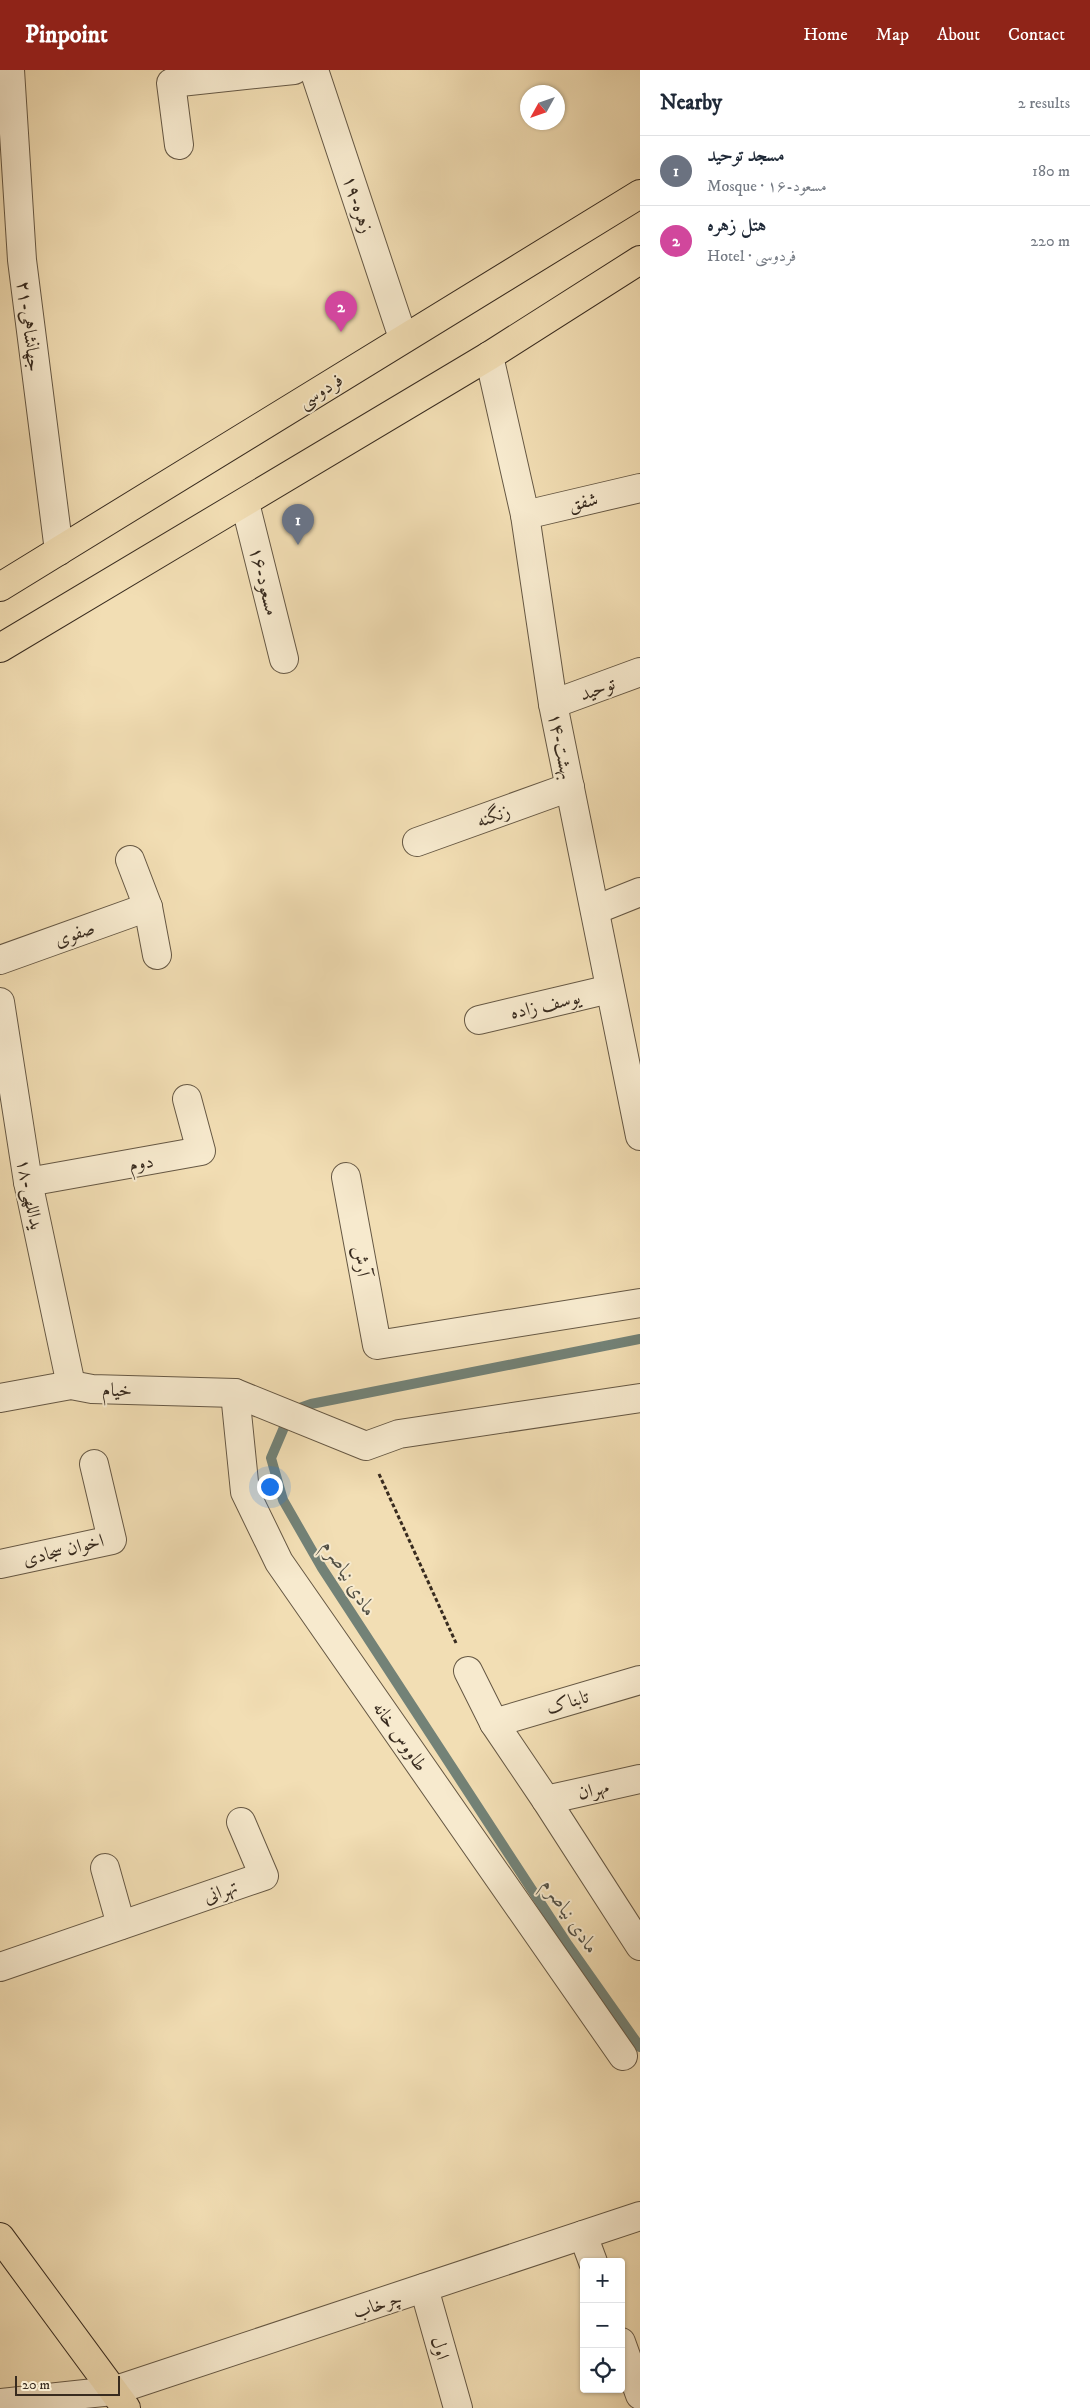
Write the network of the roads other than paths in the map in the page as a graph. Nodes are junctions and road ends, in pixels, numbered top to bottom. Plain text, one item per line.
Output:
1 (10, 70) edge
2 (294, 70) edge
3 (314, 70) edge
4 (178, 145) dead end
5 (640, 194) edge
6 (640, 260) edge
7 (403, 338) junction
8 (489, 356) junction
9 (640, 488) edge
10 (245, 503) junction
11 (526, 514) junction
12 (59, 551) junction
13 (0, 587) edge
14 (0, 648) edge
15 (284, 659) dead end
16 (640, 672) edge
17 (553, 704) junction
18 (570, 787) junction
19 (417, 842) dead end
20 (130, 860) dead end
21 (640, 892) edge
22 (148, 907) junction
23 (595, 910) junction
24 (157, 955) dead end
25 (0, 960) edge
26 (610, 989) junction
27 (0, 1002) edge
28 (479, 1020) dead end
29 (634, 1078) edge
30 (187, 1099) dead end
31 (640, 1136) edge
32 (346, 1177) dead end
33 (28, 1182) junction
34 (640, 1303) edge
35 (70, 1385) junction
36 (235, 1393) junction
37 (0, 1398) edge
38 (640, 1398) edge
39 (94, 1464) dead end
40 (0, 1564) edge
41 (468, 1670) road end
42 (640, 1680) edge
43 (494, 1723) junction
44 (640, 1778) edge
45 (546, 1800) junction
46 (241, 1822) dead end
47 (105, 1868) dead end
48 (121, 1925) junction
49 (640, 1946) edge
50 (0, 1967) edge
51 (623, 2056) dead end
52 (640, 2216) edge
53 (583, 2235) junction
54 (0, 2237) edge
55 (592, 2258) edge
56 (424, 2288) junction
57 (623, 2348) edge
58 (640, 2395) edge
59 (120, 2400) edge
60 (0, 2403) edge
61 (458, 2408) edge

1 - 12 street, ۲۱-جهانشاهی
2 - 4 street
3 - 7 street, ۱۹-زهره
5 - 7 main road, فردوسی
6 - 8 main road
7 - 12 main road, فردوسی
8 - 10 main road
8 - 11 street, ۱۴-بهشت
9 - 11 street, شفق
10 - 14 main road
10 - 15 street, ۱۶-مسعود
11 - 17 street, ۱۴-بهشت
12 - 13 main road, فردوسی
16 - 17 street, توحید
17 - 18 street, ۱۴-بهشت
18 - 19 street, زنگنه
18 - 23 street, ۱۴-بهشت
20 - 22 street
21 - 23 street
22 - 24 street
22 - 25 street, صفوی
23 - 26 street, ۱۴-بهشت
26 - 28 street, یوسف زاده
26 - 29 street, ۱۴-بهشت
27 - 33 street, ۱۸-یداللهی
29 - 31 street, ۱۴-بهشت
30 - 33 street, دوم
32 - 34 street, آرش
33 - 35 street, ۱۸-یداللهی
35 - 36 street, خیام
35 - 37 street, خیام
36 - 38 street
36 - 51 street, طاووس خانه
39 - 40 street, اخوان سجادی
41 - 43 street
42 - 43 street, تابناک
43 - 45 street
44 - 45 street, مهران
45 - 49 street
46 - 48 street, تهرانی
47 - 48 street
48 - 50 street, تهرانی
52 - 53 street, چرخاب
53 - 55 street
53 - 56 street, چرخاب
54 - 59 main road
56 - 59 street, چرخاب
56 - 61 street, اول
57 - 58 street
59 - 60 street, چرخاب

